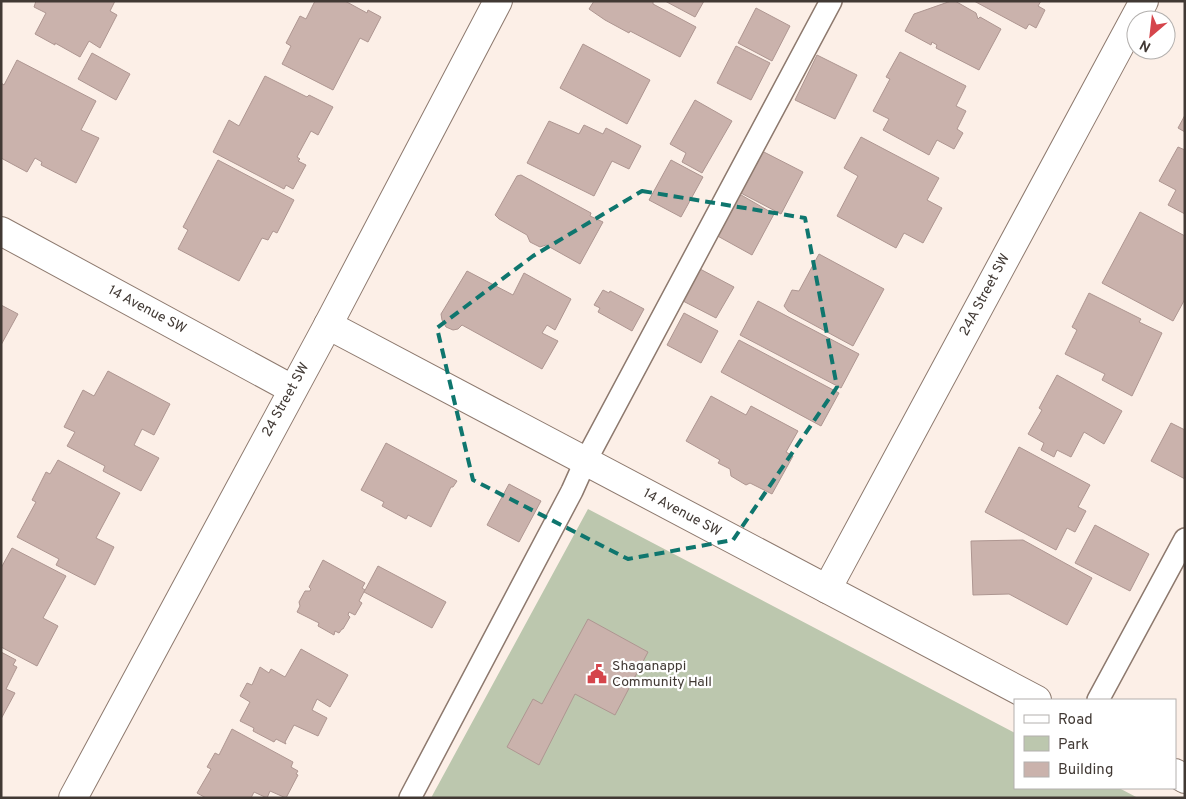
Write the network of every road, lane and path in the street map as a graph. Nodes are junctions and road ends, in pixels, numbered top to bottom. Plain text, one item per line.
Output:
1 (498, 1) edge
2 (831, 1) edge
3 (1144, 1) edge
4 (1, 231) edge
5 (328, 325) junction
6 (292, 389) junction
7 (586, 462) junction
8 (1185, 539) edge
9 (827, 589) junction
10 (1034, 699) edge
11 (1099, 699) edge
12 (73, 798) edge
13 (410, 798) edge

1 - 5 street, 24 Street SW
2 - 7 lane
3 - 9 street, 24A Street SW
4 - 6 street, 14 Avenue SW
5 - 6 street, 24 Street SW
5 - 7 street, 14 Avenue SW
6 - 12 street, 24 Street SW
7 - 9 street, 14 Avenue SW
7 - 13 lane
8 - 11 lane
9 - 10 street, 14 Avenue SW

